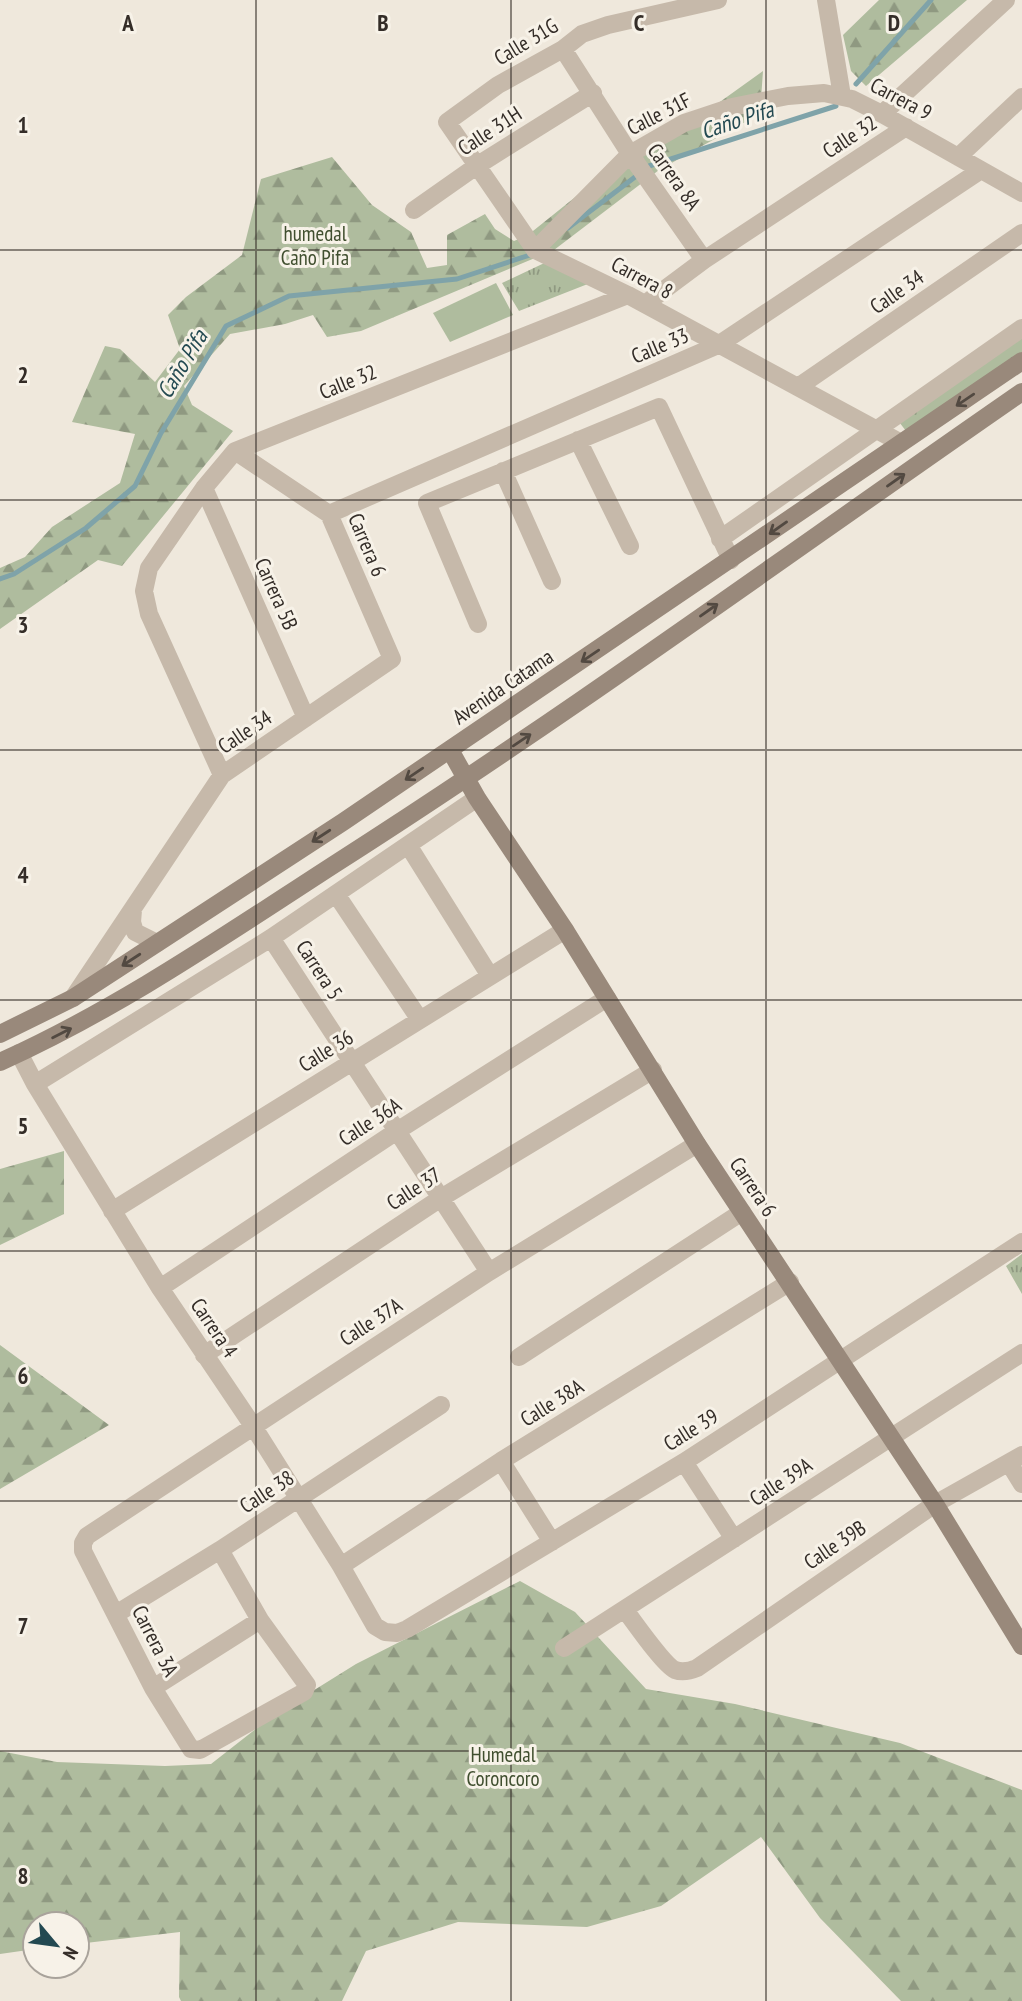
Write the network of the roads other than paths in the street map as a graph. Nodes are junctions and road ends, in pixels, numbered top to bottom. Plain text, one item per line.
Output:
1 (718, 0) edge
2 (826, 0) edge
3 (1006, 0) edge
4 (563, 49) junction
5 (593, 93) junction
6 (842, 96) junction
7 (1022, 97) edge
8 (882, 114) junction
9 (906, 127) junction
10 (630, 154) junction
11 (958, 157) junction
12 (478, 165) junction
13 (981, 170) junction
14 (1022, 193) edge
15 (414, 210) dead end
16 (1022, 233) edge
17 (535, 250) junction
18 (704, 260) junction
19 (628, 295) junction
20 (645, 304) junction
21 (1022, 328) edge
22 (718, 345) junction
23 (1022, 361) edge
24 (798, 387) junction
25 (1022, 392) edge
26 (878, 430) junction
27 (578, 440) junction
28 (901, 443) junction
29 (234, 451) junction
30 (503, 471) junction
31 (204, 488) junction
32 (330, 514) junction
33 (720, 539) junction
34 (631, 546) dead end
35 (730, 561) junction
36 (552, 582) dead end
37 (478, 624) dead end
38 (392, 659) joint
39 (306, 718) junction
40 (450, 750) junction
41 (222, 775) junction
42 (466, 778) junction
43 (477, 798) junction
44 (408, 845) junction
45 (336, 894) junction
46 (133, 910) junction
47 (565, 930) junction
48 (271, 938) junction
49 (157, 943) junction
50 (490, 976) junction
51 (73, 998) junction
52 (607, 998) junction
53 (420, 1020) junction
54 (0, 1034) edge
55 (19, 1054) junction
56 (0, 1062) edge
57 (352, 1062) junction
58 (653, 1070) junction
59 (35, 1084) junction
60 (397, 1131) junction
61 (696, 1144) junction
62 (441, 1198) junction
63 (112, 1211) junction
64 (742, 1212) junction
65 (1022, 1242) edge
66 (489, 1272) junction
67 (790, 1282) junction
68 (160, 1288) junction
69 (1022, 1353) edge
70 (204, 1355) junction
71 (519, 1357) dead end
72 (840, 1362) junction
73 (440, 1405) dead end
74 (253, 1426) junction
75 (890, 1438) junction
76 (1016, 1459) edge
77 (501, 1461) junction
78 (684, 1462) junction
79 (1022, 1484) edge
80 (298, 1499) junction
81 (935, 1504) junction
82 (734, 1539) junction
83 (552, 1542) junction
84 (220, 1550) junction
85 (83, 1551) joint
86 (341, 1566) junction
87 (625, 1610) junction
88 (116, 1614) junction
89 (260, 1620) junction
90 (376, 1626) joint
91 (1022, 1646) edge
92 (564, 1648) dead end
93 (153, 1688) junction

1 - 4 street, Calle 31G
2 - 6 street, Carrera 9
3 - 8 street
4 - 5 street, Carrera 8A
4 - 12 street, Calle 31G
5 - 10 street, Carrera 8A
5 - 12 street, Calle 31H
6 - 8 street, Carrera 9
6 - 10 street, Calle 31F
7 - 11 street
8 - 9 street, Carrera 9
9 - 11 street, Carrera 9
9 - 18 street, Calle 32
10 - 17 street, Calle 31F
10 - 18 street, Carrera 8A
11 - 13 street, Carrera 9
12 - 15 street, Calle 31H
12 - 17 street
13 - 14 street, Carrera 9
13 - 22 street, Calle 33
16 - 24 street, Calle 34
17 - 19 street, Carrera 8
18 - 20 street, Calle 32
19 - 20 street, Carrera 8
19 - 29 street, Calle 32
20 - 22 street, Carrera 8
21 - 26 street
22 - 24 street, Carrera 8
22 - 32 street, Calle 33
23 -> 28 main road, Avenida Catama
24 - 26 street, Carrera 8
42 -> 25 main road
26 - 28 street, Carrera 8
26 - 33 street
27 - 30 street
27 - 33 street
27 - 34 street
28 -> 35 main road, Avenida Catama
29 - 31 street, Calle 32
29 - 32 street, Carrera 6
30 - 36 street
30 - 37 street
31 - 39 street, Carrera 5B
31 - 41 street, Calle 32
32 - 38 street, Carrera 6
33 - 35 street
35 -> 40 main road, Avenida Catama
38 - 39 street, Calle 34
39 - 41 street, Calle 34
40 - 42 main road, Carrera 6
40 -> 49 main road, Avenida Catama
41 - 46 street, Calle 34
42 - 43 main road, Carrera 6
55 -> 42 main road
43 - 44 street
43 - 47 main road, Carrera 6
44 - 45 street
44 - 50 street
45 - 48 street
45 - 53 street
46 - 49 street
46 - 51 street, Calle 34
47 - 50 street, Calle 36
47 - 52 main road, Carrera 6
48 - 57 street, Carrera 5
48 - 59 street
49 -> 51 main road, Avenida Catama
50 - 53 street, Calle 36
51 - 54 main road, Avenida Catama
52 - 58 main road, Carrera 6
52 - 60 street, Calle 36A
53 - 57 street, Calle 36
55 - 56 main road
55 - 59 street, Carrera 4
57 - 60 street, Carrera 5
57 - 63 street, Calle 36
58 - 61 main road, Carrera 6
58 - 62 street, Calle 37
59 - 63 street, Carrera 4
60 - 62 street, Carrera 5
60 - 68 street, Calle 36A
61 - 64 main road, Carrera 6
61 - 66 street, Calle 37A
62 - 66 street, Carrera 5
62 - 70 street, Calle 37
63 - 68 street, Carrera 4
64 - 67 main road, Carrera 6
64 - 71 street
65 - 72 street, Calle 39
66 - 74 street, Calle 37A
67 - 72 main road, Carrera 6
67 - 77 street, Calle 38A
68 - 70 street, Carrera 4
69 - 75 street, Calle 39A
70 - 74 street, Carrera 4
72 - 75 main road, Carrera 6
72 - 78 street, Calle 39
73 - 80 street, Calle 38
74 - 80 street, Carrera 4
74 - 85 street, Calle 37A
75 - 81 main road, Carrera 6
75 - 82 street, Calle 39A
76 - 79 street
76 - 81 street, Calle 39B
77 - 83 street
77 - 86 street, Calle 38A
78 - 82 street
78 - 83 street, Calle 39
80 - 84 street, Calle 38
80 - 86 street, Carrera 4
81 - 87 street, Calle 39B
81 - 91 main road, Carrera 6
82 - 87 street, Calle 39A
83 - 90 street, Calle 39
84 - 88 street, Calle 38
84 - 89 street
85 - 88 street, Carrera 3A
86 - 90 street, Carrera 4
87 - 92 street, Calle 39A
88 - 93 street, Carrera 3A
89 - 93 street
89 - 93 street, Carrera 3A

